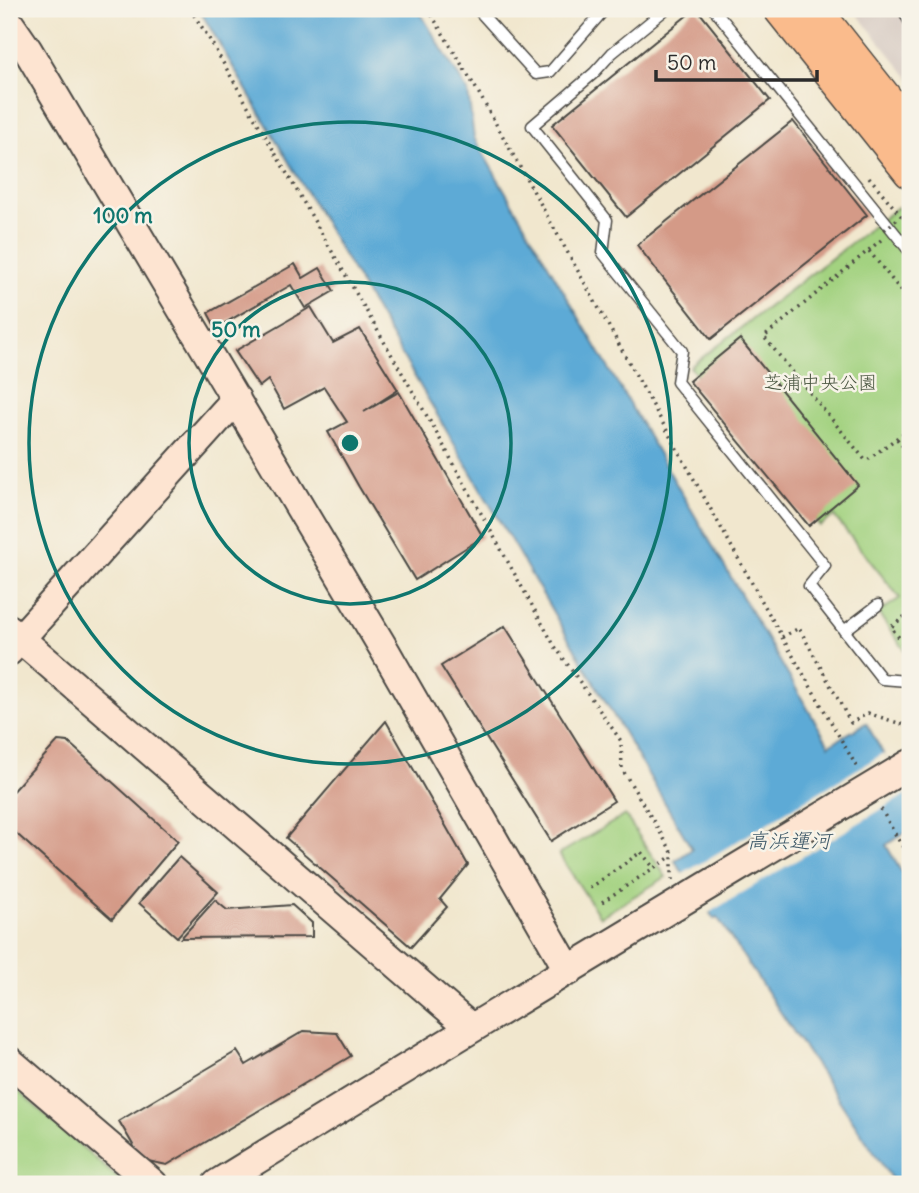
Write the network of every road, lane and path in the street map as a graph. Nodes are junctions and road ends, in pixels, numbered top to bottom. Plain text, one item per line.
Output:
1 (190, 9) edge
2 (428, 9) edge
3 (605, 9) edge
4 (666, 9) edge
5 (715, 9) edge
6 (780, 9) edge
7 (815, 9) edge
8 (903, 9) edge
9 (481, 12) dead end
10 (9, 23) edge
11 (910, 23) edge
12 (910, 129) edge
13 (910, 173) edge
14 (869, 177) dead end
15 (869, 251) junction
16 (910, 253) edge
17 (910, 302) edge
18 (236, 399) junction
19 (910, 428) edge
20 (897, 439) junction
21 (910, 456) edge
22 (878, 605) dead end
23 (908, 613) edge
24 (844, 631) junction
25 (782, 637) junction
26 (13, 640) edge
27 (910, 652) edge
28 (907, 681) dead end
29 (910, 727) edge
30 (840, 737) dead end
31 (904, 768) edge
32 (902, 845) dead end
33 (910, 860) edge
34 (654, 868) junction
35 (590, 888) dead end
36 (602, 902) dead end
37 (569, 971) junction
38 (471, 1028) junction
39 (9, 1061) edge
40 (153, 1184) edge
41 (217, 1184) edge

1 - 34 path
2 - 25 path
3 - 9 lane
4 - 24 lane
5 - 16 lane
6 - 13 main road
7 - 12 main road
8 - 11 lane
10 - 18 street
14 - 15 path, bridge
15 - 17 path
15 - 20 path
18 - 26 street
18 - 37 street
19 - 20 path
20 - 21 path
22 - 24 lane
23 - 27 path
24 - 28 lane
25 - 29 path
25 - 30 path
26 - 38 street
31 - 37 street
32 - 33 path
34 - 35 path
34 - 36 path
37 - 38 street
38 - 41 street
39 - 40 street

